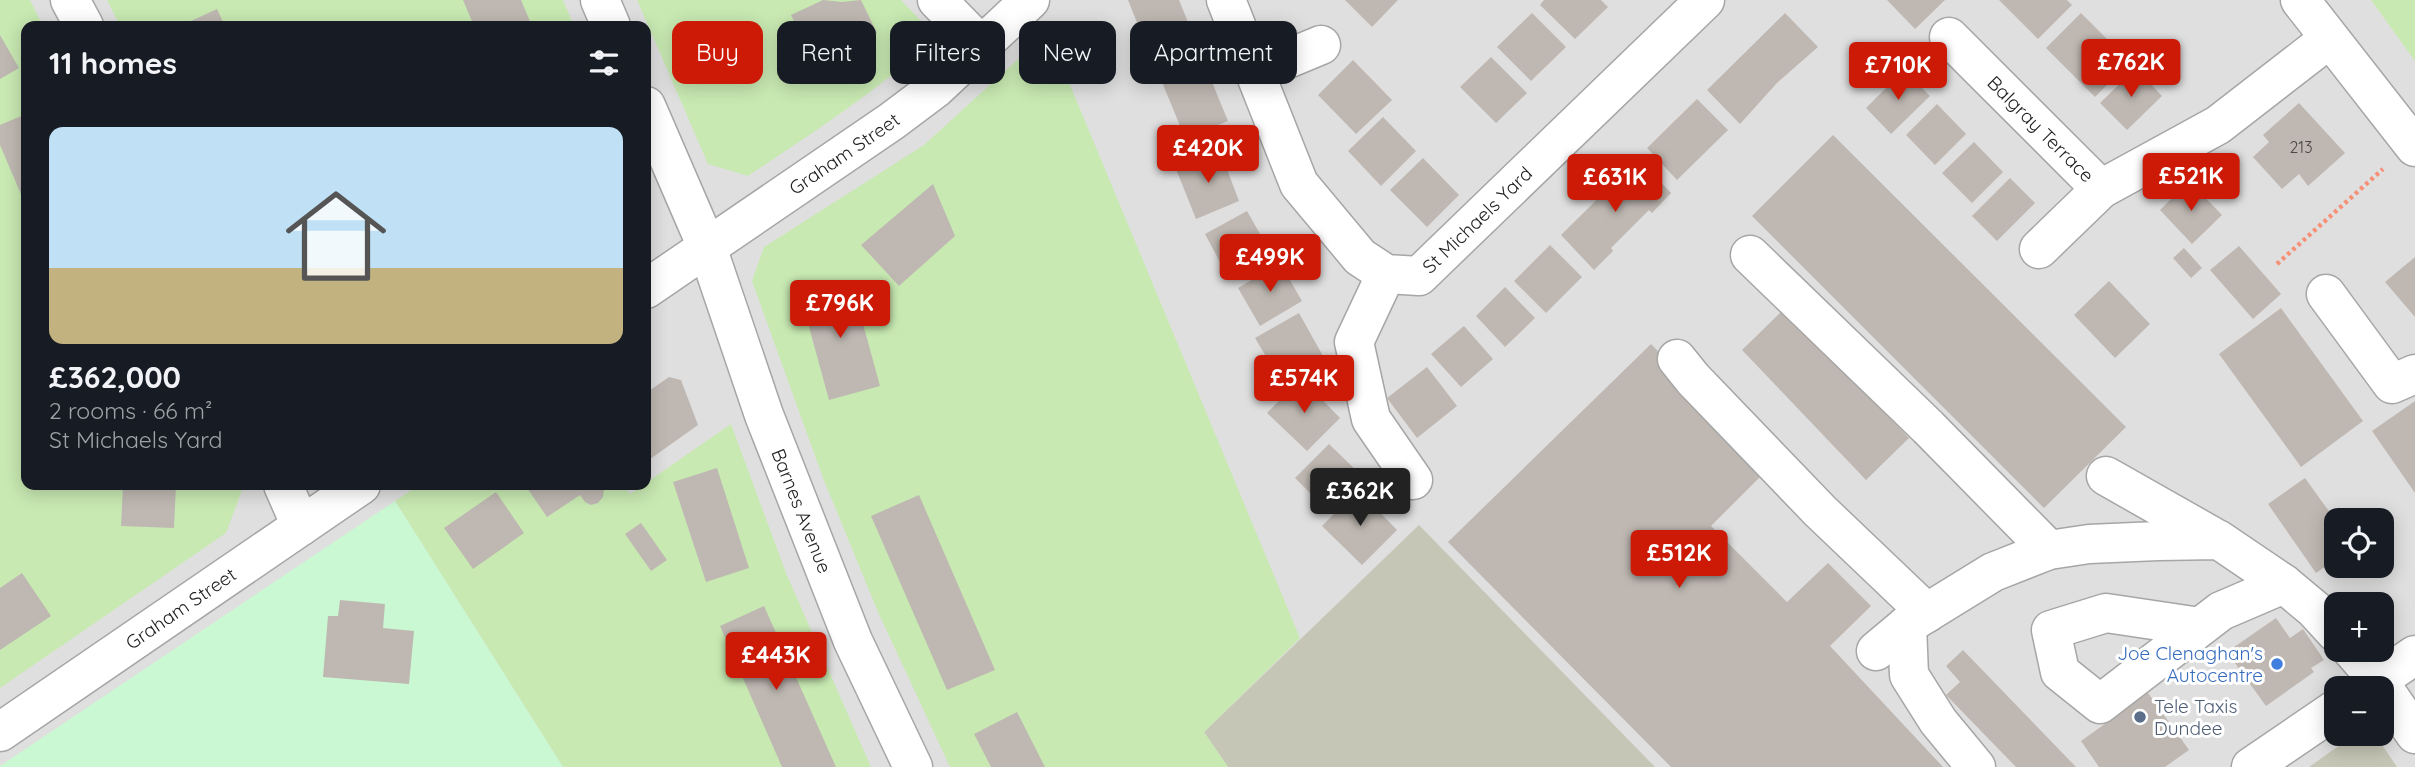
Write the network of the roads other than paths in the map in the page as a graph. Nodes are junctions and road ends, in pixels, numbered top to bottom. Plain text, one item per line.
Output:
1 (69, 0) edge
2 (600, 0) edge
3 (937, 0) edge
4 (1030, 0) edge
5 (1226, 0) edge
6 (1705, 0) edge
7 (2300, 0) edge
8 (81, 21) edge
9 (609, 21) edge
10 (958, 21) edge
11 (1235, 21) edge
12 (1005, 23) edge
13 (1949, 37) dead end
14 (2329, 39) junction
15 (1321, 45) dead end
16 (1297, 55) edge
17 (940, 84) edge
18 (1261, 84) edge
19 (651, 118) edge
20 (2413, 145) edge
21 (2102, 189) junction
22 (707, 247) junction
23 (2039, 250) dead end
24 (1750, 255) dead end
25 (1386, 274) junction
26 (651, 286) edge
27 (2326, 294) dead end
28 (1677, 359) dead end
29 (2415, 374) edge
30 (2106, 476) dead end
31 (1413, 480) dead end
32 (285, 490) edge
33 (354, 490) edge
34 (301, 526) junction
35 (2219, 540) junction
36 (2049, 551) junction
37 (2284, 584) junction
38 (1917, 619) junction
39 (2324, 620) edge
40 (2200, 627) dead end
41 (1876, 651) dead end
42 (2415, 655) edge
43 (2385, 676) edge
44 (2394, 709) edge
45 (2324, 717) edge
46 (0, 732) edge
47 (2415, 734) edge
48 (913, 767) edge
49 (1976, 767) edge
50 (2251, 767) edge

1 - 8 street
2 - 9 street
3 - 10 street
4 - 12 street, Graham Street
5 - 11 street
6 - 25 street, St Michaels Yard
7 - 14 street
13 - 21 street, Balgray Terrace
14 - 20 street
14 - 21 street, Balgray Terrace
15 - 16 street
17 - 22 street, Graham Street
18 - 25 street
19 - 22 street, Barnes Avenue
21 - 23 street, Balgray Terrace
22 - 26 street, Graham Street
22 - 48 street, Barnes Avenue
24 - 36 street
25 - 31 street
27 - 29 street
28 - 38 street
30 - 35 street
32 - 34 street
33 - 34 street, Graham Street
34 - 46 street, Graham Street
35 - 36 street
35 - 37 street
36 - 38 street
37 - 39 street
37 - 40 street
38 - 41 street
38 - 49 street
42 - 43 street
44 - 47 street
45 - 50 street

